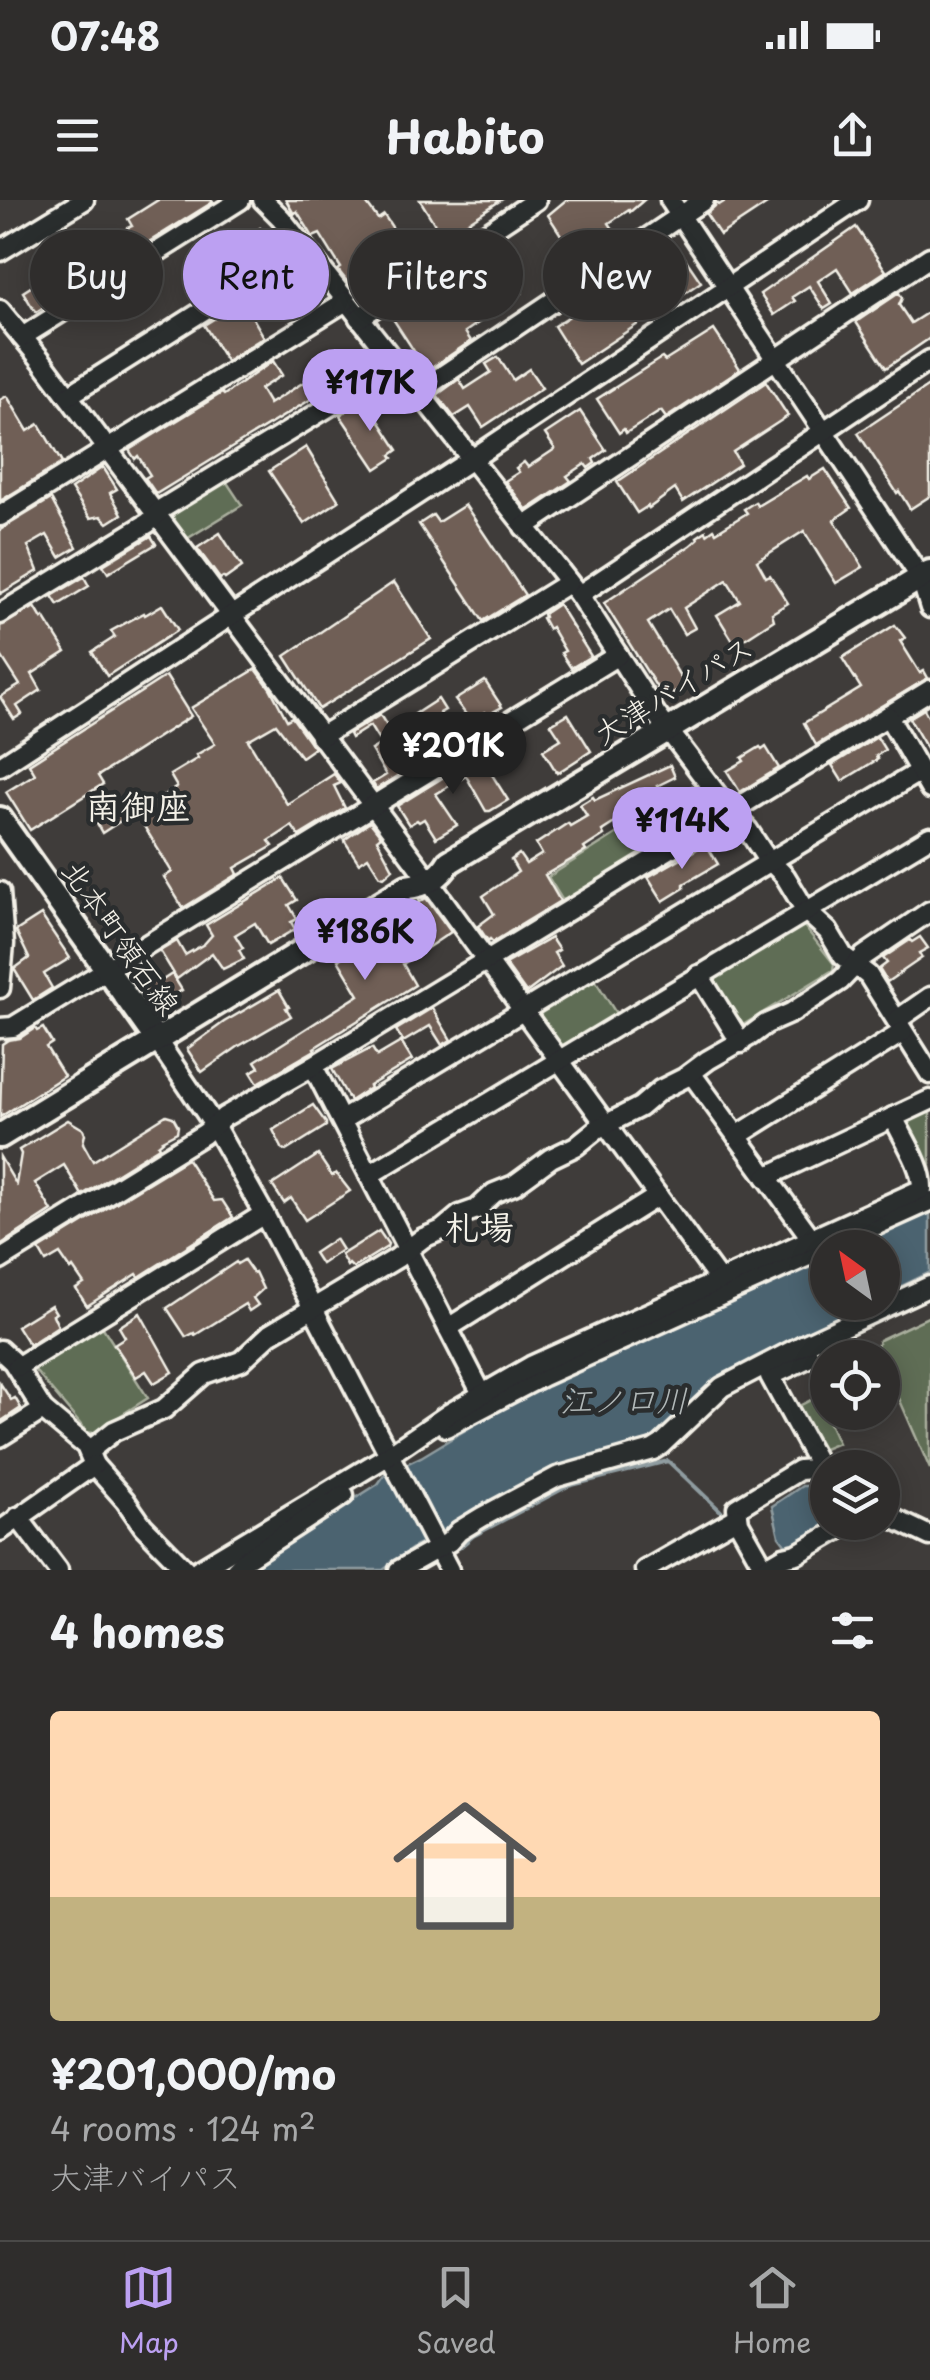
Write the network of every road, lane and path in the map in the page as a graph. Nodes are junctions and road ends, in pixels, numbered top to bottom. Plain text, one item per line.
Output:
1 (240, 200) edge
2 (263, 200) edge
3 (536, 200) edge
4 (704, 200) edge
5 (858, 200) edge
6 (77, 202) edge
7 (675, 208) edge
8 (291, 230) edge
9 (491, 230) edge
10 (0, 250) edge
11 (930, 258) edge
12 (329, 279) edge
13 (728, 287) junction
14 (346, 301) junction
15 (349, 305) edge
16 (0, 310) edge
17 (188, 320) edge
18 (361, 320) edge
19 (22, 337) junction
20 (776, 360) junction
21 (930, 360) edge
22 (397, 365) junction
23 (418, 392) junction
24 (68, 396) junction
25 (823, 431) junction
26 (108, 450) junction
27 (470, 459) junction
28 (156, 515) junction
29 (0, 516) edge
30 (524, 527) junction
31 (927, 579) edge
32 (574, 589) junction
33 (930, 608) edge
34 (0, 614) edge
35 (232, 616) junction
36 (618, 655) junction
37 (930, 690) edge
38 (888, 716) junction
39 (668, 730) junction
40 (320, 736) junction
41 (0, 766) edge
42 (920, 771) junction
43 (930, 788) edge
44 (372, 806) junction
45 (731, 811) junction
46 (0, 819) edge
47 (930, 837) edge
48 (769, 861) junction
49 (419, 880) junction
50 (0, 892) edge
51 (930, 910) edge
52 (806, 911) junction
53 (487, 960) junction
54 (856, 966) junction
55 (106, 969) junction
56 (699, 975) junction
57 (1, 981) edge
58 (930, 997) edge
59 (523, 1010) junction
60 (900, 1026) junction
61 (0, 1028) edge
62 (156, 1040) junction
63 (741, 1043) junction
64 (559, 1060) junction
65 (314, 1066) junction
66 (930, 1072) edge
67 (692, 1073) junction
68 (930, 1100) edge
69 (894, 1118) junction
70 (342, 1120) junction
71 (606, 1124) junction
72 (214, 1125) junction
73 (0, 1136) edge
74 (736, 1136) junction
75 (370, 1175) junction
76 (766, 1177) junction
77 (658, 1196) junction
78 (930, 1201) edge
79 (264, 1214) junction
80 (830, 1230) edge
81 (810, 1237) edge
82 (810, 1238) edge
83 (407, 1250) junction
84 (0, 1260) edge
85 (720, 1280) junction
86 (930, 1286) edge
87 (313, 1307) junction
88 (448, 1328) junction
89 (803, 1344) junction
90 (0, 1350) edge
91 (17, 1368) junction
92 (482, 1394) junction
93 (43, 1410) junction
94 (0, 1437) edge
95 (810, 1450) edge
96 (92, 1458) junction
97 (392, 1461) junction
98 (810, 1469) edge
99 (738, 1512) junction
100 (18, 1518) junction
101 (900, 1521) edge
102 (0, 1530) edge
103 (930, 1536) edge
104 (821, 1540) edge
105 (436, 1544) junction
106 (764, 1569) edge
107 (58, 1570) edge
108 (186, 1570) edge
109 (198, 1570) edge
110 (235, 1570) edge
111 (399, 1570) edge
112 (449, 1570) edge
113 (644, 1570) edge

1 - 19 street
2 - 8 street
3 - 9 street
4 - 7 street
5 - 13 street
6 - 10 street
7 - 13 street
7 - 23 street
11 - 20 street
12 - 14 street
13 - 20 street
13 - 27 street
14 - 15 street
14 - 26 street
16 - 19 street
17 - 24 street
18 - 22 street
19 - 24 street
20 - 25 street
20 - 30 street
21 - 25 street
22 - 23 street
22 - 28 street
23 - 27 street
24 - 26 street
25 - 31 street
25 - 32 street
26 - 28 street
26 - 29 street
27 - 30 street
27 - 35 street
28 - 34 street
28 - 35 street
30 - 32 street
31 - 33 street
31 - 39 main road, 大津バイパス
32 - 36 street
32 - 40 street
35 - 40 street
35 - 41 street
36 - 39 street
36 - 44 street
37 - 38 street
38 - 42 street
38 - 45 street
39 - 45 street
39 - 49 main road, 大津バイパス
40 - 44 street
42 - 43 street
42 - 48 street
44 - 49 street
44 - 55 street
45 - 48 street
45 - 53 street
46 - 55 main road, 北本町領石線
47 - 52 street
48 - 52 street
48 - 59 street
49 - 53 street
49 - 62 main road, 大津バイパス
50 - 57 street
51 - 54 street
52 - 54 street
52 - 56 street
53 - 59 street
53 - 65 street
54 - 60 street
54 - 63 street
55 - 61 street
55 - 62 main road, 北本町領石線
56 - 63 street
56 - 64 street
58 - 60 street
59 - 64 street
59 - 70 street
60 - 66 street
60 - 74 street
62 - 72 street
62 - 73 main road, 北本町領石線
63 - 67 street
64 - 71 street
64 - 75 street
65 - 70 street
65 - 72 street
67 - 71 street
67 - 74 street
68 - 69 street
69 - 76 street
69 - 80 street
70 - 75 street
71 - 77 street
71 - 83 street
72 - 79 street
72 - 84 street
74 - 76 street
75 - 83 street
76 - 81 street
77 - 85 street
77 - 88 street
78 - 97 street
79 - 87 street
79 - 91 street
82 - 85 street
83 - 87 street
83 - 88 street
85 - 92 street
86 - 89 street
87 - 96 street
87 - 97 street
88 - 92 street
89 - 95 street
89 - 105 street
90 - 91 street
91 - 93 street
92 - 97 street
93 - 94 street
93 - 96 street
96 - 100 street
96 - 108 street
97 - 105 street
97 - 109 street
97 - 110 street
98 - 99 street
99 - 106 street
99 - 113 street
100 - 102 street
100 - 107 street
101 - 103 street
104 - 106 street
105 - 111 street
105 - 112 street

